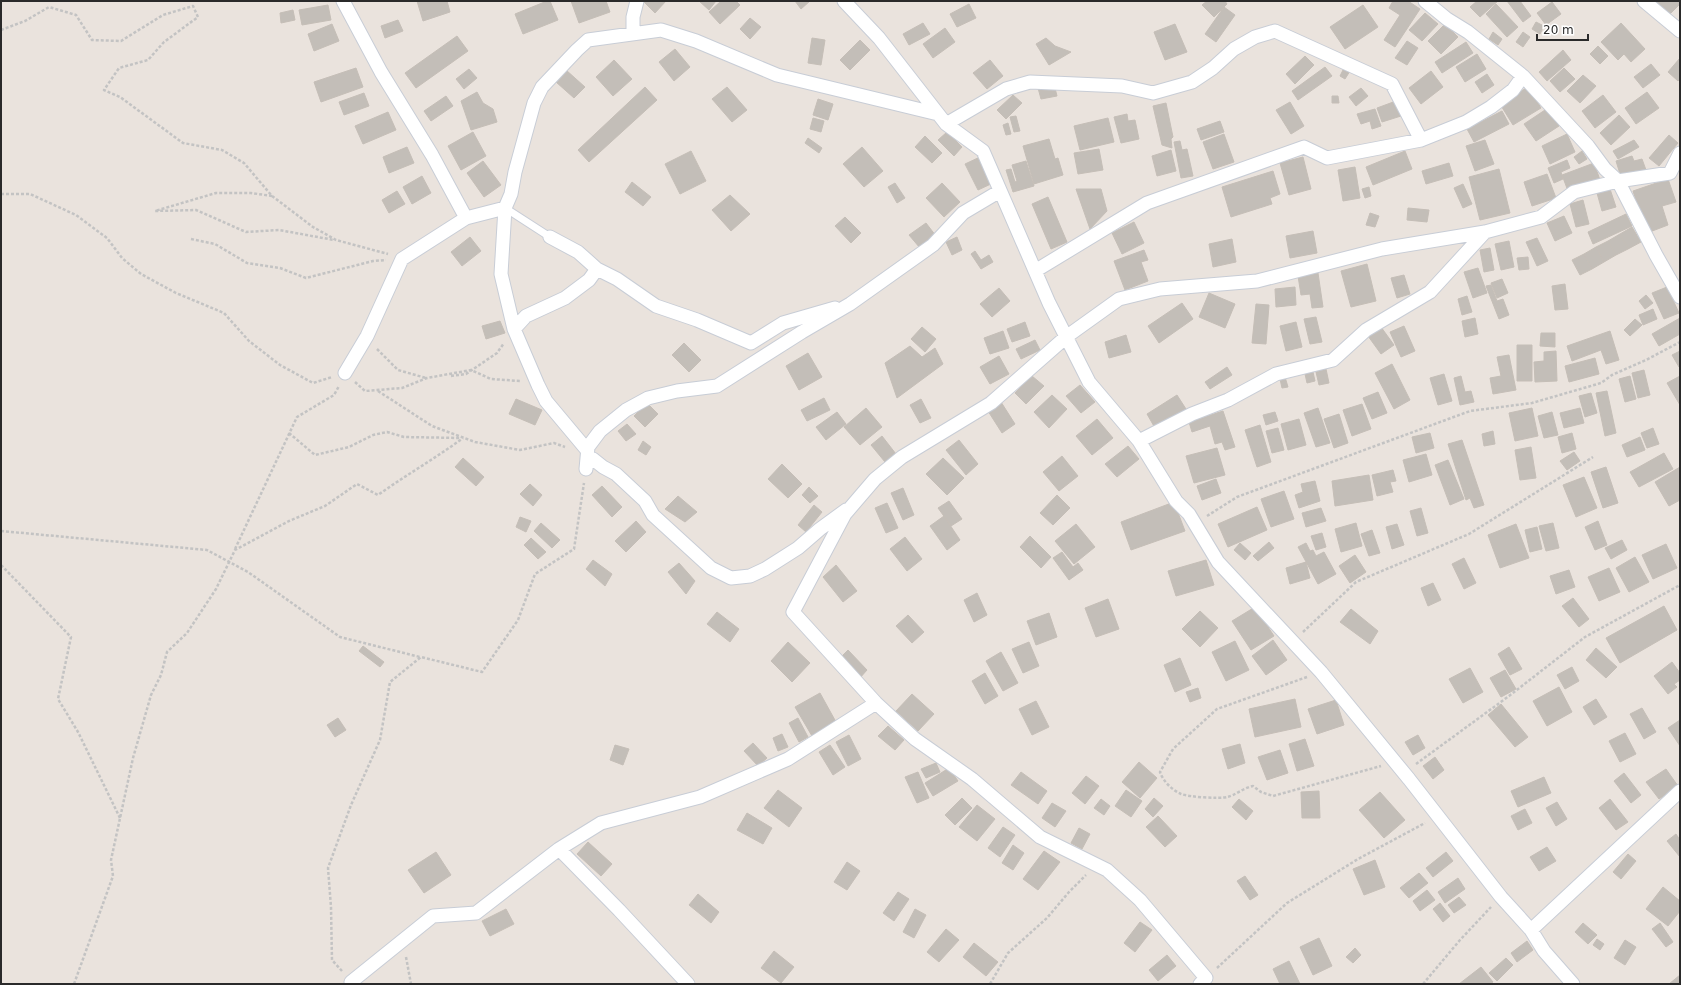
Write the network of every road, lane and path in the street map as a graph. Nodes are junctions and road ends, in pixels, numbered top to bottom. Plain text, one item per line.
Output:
1 (343, 1) edge
2 (637, 1) edge
3 (844, 1) edge
4 (1425, 1) edge
5 (1644, 1) edge
6 (1, 30) edge
7 (1680, 31) edge
8 (633, 33) junction
9 (1523, 76) junction
10 (942, 119) junction
11 (1421, 140) junction
12 (1680, 153) edge
13 (1675, 172) edge
14 (1618, 181) junction
15 (1000, 191) junction
16 (1, 194) edge
17 (272, 196) junction
18 (505, 208) junction
19 (466, 218) junction
20 (1485, 232) junction
21 (550, 237) joint
22 (191, 240) dead end
23 (336, 240) junction
24 (402, 259) junction
25 (597, 269) junction
26 (1035, 271) junction
27 (1680, 297) edge
28 (850, 304) junction
29 (514, 330) junction
30 (367, 336) junction
31 (1066, 337) junction
32 (1680, 342) edge
33 (471, 370) junction
34 (345, 373) junction
35 (427, 378) junction
36 (538, 385) junction
37 (377, 390) junction
38 (289, 433) junction
39 (463, 438) junction
40 (1139, 441) junction
41 (1593, 457) dead end
42 (588, 459) junction
43 (851, 507) junction
44 (1195, 524) junction
45 (1, 531) edge
46 (235, 550) junction
47 (228, 562) junction
48 (1, 565) edge
49 (1680, 585) edge
50 (1293, 641) junction
51 (421, 657) junction
52 (1321, 672) junction
53 (876, 703) junction
54 (1395, 762) junction
55 (1404, 772) junction
56 (1680, 791) edge
57 (1438, 816) junction
58 (120, 818) junction
59 (560, 850) junction
60 (1097, 865) junction
61 (1501, 897) junction
62 (1531, 930) junction
63 (403, 939) junction
64 (1203, 981) edge
65 (351, 982) joint
66 (74, 984) edge
67 (411, 984) edge
68 (688, 984) edge
69 (990, 984) edge
70 (1423, 984) edge
71 (1572, 984) edge

1 - 19 street
2 - 8 street
3 - 10 street
4 - 9 street
5 - 7 street
6 - 17 path
8 - 10 street
8 - 18 street
9 - 11 street
9 - 14 street
10 - 11 street
10 - 15 street
11 - 26 street
12 - 13 street
13 - 14 street
14 - 20 street
14 - 27 street
15 - 26 street
15 - 28 street
16 - 34 path
17 - 23 path
17 - 23 path
18 - 19 street
18 - 21 lane
18 - 29 street
19 - 24 street
20 - 31 street
20 - 40 street
21 - 25 street
22 - 24 path
23 - 24 path
24 - 30 street
25 - 28 street
25 - 29 street
26 - 31 street
28 - 42 street
29 - 33 path
29 - 36 street
30 - 34 street
30 - 35 path
31 - 40 street
31 - 43 street
32 - 44 path
33 - 35 path
33 - 36 path
34 - 37 path
34 - 38 path
35 - 37 path
36 - 42 street
37 - 39 path
38 - 39 path
38 - 46 path
39 - 42 path
39 - 46 path
40 - 44 street
41 - 50 path
42 - 43 street
42 - 51 path
43 - 53 street
44 - 50 street
45 - 47 path
46 - 47 path
47 - 51 path
47 - 58 path
48 - 58 path
49 - 55 path
50 - 52 street
51 - 65 path
52 - 54 street
52 - 54 path
53 - 59 street
53 - 60 street
54 - 55 street
55 - 57 street
56 - 62 street
57 - 61 street
57 - 64 path
58 - 66 path
59 - 63 street
59 - 68 street
60 - 64 street
60 - 69 path
61 - 62 street
61 - 70 path
62 - 71 street
63 - 65 street
63 - 67 path

